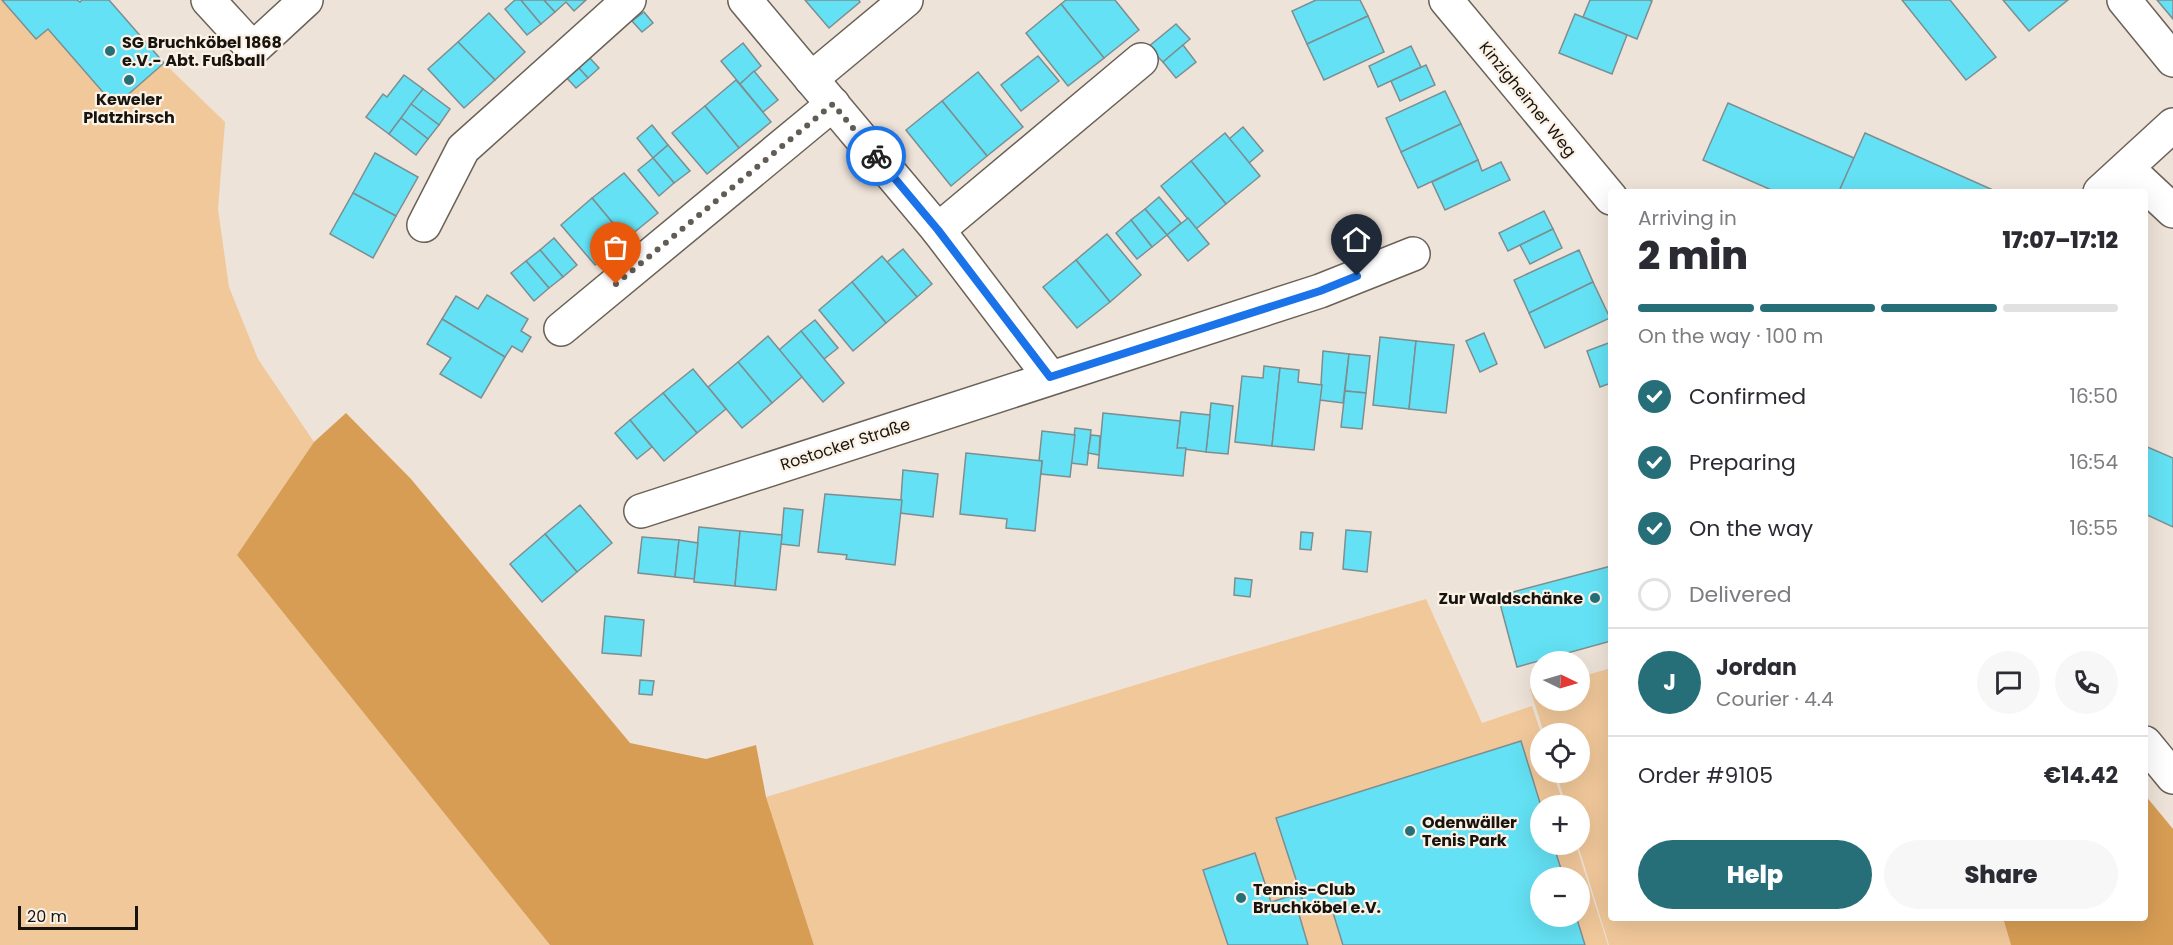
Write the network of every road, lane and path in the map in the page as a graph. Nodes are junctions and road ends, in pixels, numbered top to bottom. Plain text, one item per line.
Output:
1 (208, 0) edge
2 (306, 0) edge
3 (629, 0) edge
4 (745, 0) edge
5 (906, 0) edge
6 (1446, 0) edge
7 (2124, 0) edge
8 (1141, 60) dead end
9 (2173, 60) edge
10 (811, 79) junction
11 (833, 104) junction
12 (2173, 125) edge
13 (2127, 168) junction
14 (2103, 189) edge
15 (1608, 194) edge
16 (2173, 211) edge
17 (423, 225) dead end
18 (938, 230) junction
19 (1413, 254) dead end
20 (561, 329) dead end
21 (1050, 377) junction
22 (640, 511) dead end
23 (2148, 747) edge
24 (2173, 777) edge

1 - 2 street
3 - 17 street
4 - 10 street
5 - 10 street
6 - 15 street, Kinzigheimer Weg
7 - 9 street
8 - 18 street
10 - 11 street
11 - 18 street
11 - 20 street
12 - 13 street
13 - 14 street
13 - 16 street
18 - 21 street
19 - 21 street, Rostocker Straße
21 - 22 street, Rostocker Straße
23 - 24 street

